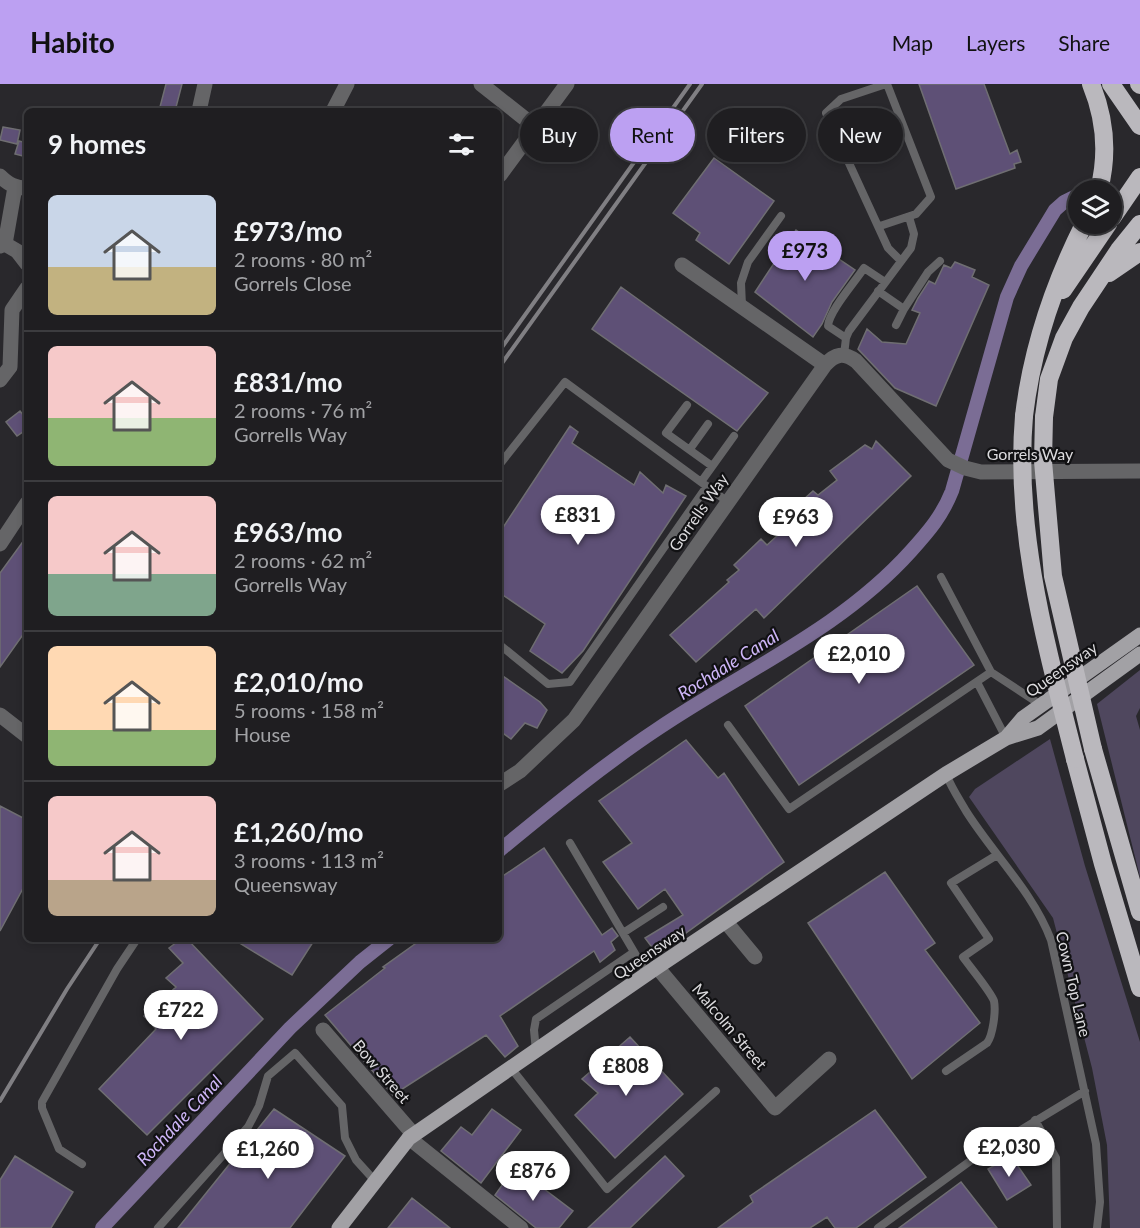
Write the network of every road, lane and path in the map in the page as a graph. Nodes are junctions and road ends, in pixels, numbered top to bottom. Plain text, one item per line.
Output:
1 (205, 84) edge
2 (347, 84) edge
3 (481, 84) edge
4 (567, 84) edge
5 (886, 84) edge
6 (1092, 84) edge
7 (1110, 84) edge
8 (200, 108) edge
9 (335, 108) edge
10 (548, 108) edge
11 (520, 115) edge
12 (1140, 126) edge
13 (520, 146) edge
14 (502, 172) edge
15 (0, 176) edge
16 (1140, 177) edge
17 (1101, 180) edge
18 (21, 187) edge
19 (1122, 203) edge
20 (781, 216) dead end
21 (909, 217) junction
22 (1140, 224) edge
23 (880, 226) junction
24 (1079, 234) edge
25 (1101, 234) edge
26 (3, 245) edge
27 (1140, 252) edge
28 (24, 260) edge
29 (900, 260) junction
30 (940, 261) dead end
31 (682, 265) dead end
32 (885, 282) junction
33 (1098, 282) junction
34 (878, 291) junction
35 (24, 292) edge
36 (742, 308) junction
37 (904, 309) junction
38 (1048, 314) junction
39 (896, 326) dead end
40 (846, 338) junction
41 (844, 354) junction
42 (825, 365) junction
43 (0, 380) edge
44 (687, 405) dead end
45 (708, 423) dead end
46 (734, 436) dead end
47 (690, 449) junction
48 (502, 461) edge
49 (712, 466) junction
50 (1140, 471) edge
51 (704, 484) junction
52 (728, 502) junction
53 (24, 508) edge
54 (0, 544) edge
55 (941, 577) dead end
56 (1140, 635) edge
57 (502, 647) edge
58 (1140, 654) edge
59 (991, 672) junction
60 (976, 682) junction
61 (1041, 705) junction
62 (0, 716) edge
63 (728, 725) dead end
64 (24, 734) edge
65 (1006, 738) junction
66 (946, 774) junction
67 (502, 783) edge
68 (570, 843) dead end
69 (997, 855) junction
70 (663, 907) dead end
71 (1140, 912) edge
72 (726, 922) junction
73 (623, 933) junction
74 (135, 942) edge
75 (634, 952) junction
76 (755, 957) dead end
77 (652, 971) junction
78 (1140, 988) edge
79 (323, 1030) dead end
80 (536, 1051) junction
81 (829, 1059) dead end
82 (511, 1068) junction
83 (946, 1071) dead end
84 (716, 1091) dead end
85 (1085, 1091) junction
86 (1035, 1120) junction
87 (412, 1136) junction
88 (82, 1164) dead end
89 (375, 1181) junction
90 (158, 1228) edge
91 (339, 1228) edge
92 (521, 1228) edge
93 (878, 1228) edge
94 (1057, 1228) edge
95 (1097, 1228) edge

1 - 8 street
2 - 9 street
3 - 11 street
4 - 10 street
5 - 21 lane
5 - 23 lane
6 - 17 highway
7 - 12 highway
13 - 14 street
15 - 18 street
16 - 19 highway
18 - 26 street
20 - 36 lane
21 - 23 lane
21 - 29 lane
22 - 33 highway
23 - 29 lane
24 - 38 highway
25 - 38 highway
26 - 28 street
27 - 33 highway
29 - 32 lane
30 - 37 lane
31 - 36 street
32 - 34 lane
32 - 40 lane
33 - 71 highway, bridge
34 - 37 lane
34 - 40 lane
35 - 43 street
36 - 42 street
37 - 39 lane
38 - 78 highway, bridge
40 - 41 lane
41 - 42 street, Gorrells Way
41 - 50 street, Gorrels Way
42 - 52 street, Gorrells Way
44 - 47 lane
45 - 47 lane
46 - 49 lane
47 - 49 lane
48 - 51 lane
49 - 51 lane
51 - 52 lane
51 - 57 lane
52 - 67 street, Gorrells Way
53 - 54 street
55 - 59 lane
56 - 61 main road, Queensway
58 - 65 main road, Queensway
59 - 60 lane
59 - 61 lane
60 - 63 lane
60 - 65 lane
61 - 65 main road, Queensway
62 - 64 street
65 - 66 main road, Queensway
66 - 69 lane, Cown Top Lane
66 - 72 main road, Queensway
68 - 73 lane
69 - 83 lane
69 - 85 lane, Cown Top Lane
70 - 73 lane
72 - 76 street
72 - 77 main road, Queensway
73 - 75 lane
74 - 88 lane
75 - 77 lane
75 - 80 lane
77 - 80 main road, Queensway
77 - 81 street, Malcolm Street
79 - 87 street, Bow Street
80 - 82 main road, Queensway
82 - 84 lane
82 - 87 main road, Queensway
85 - 86 lane
85 - 95 lane, Cown Top Lane
86 - 93 lane
86 - 94 lane
87 - 89 main road, Queensway
87 - 92 street, Bow Street
89 - 90 lane
89 - 91 main road, Queensway

